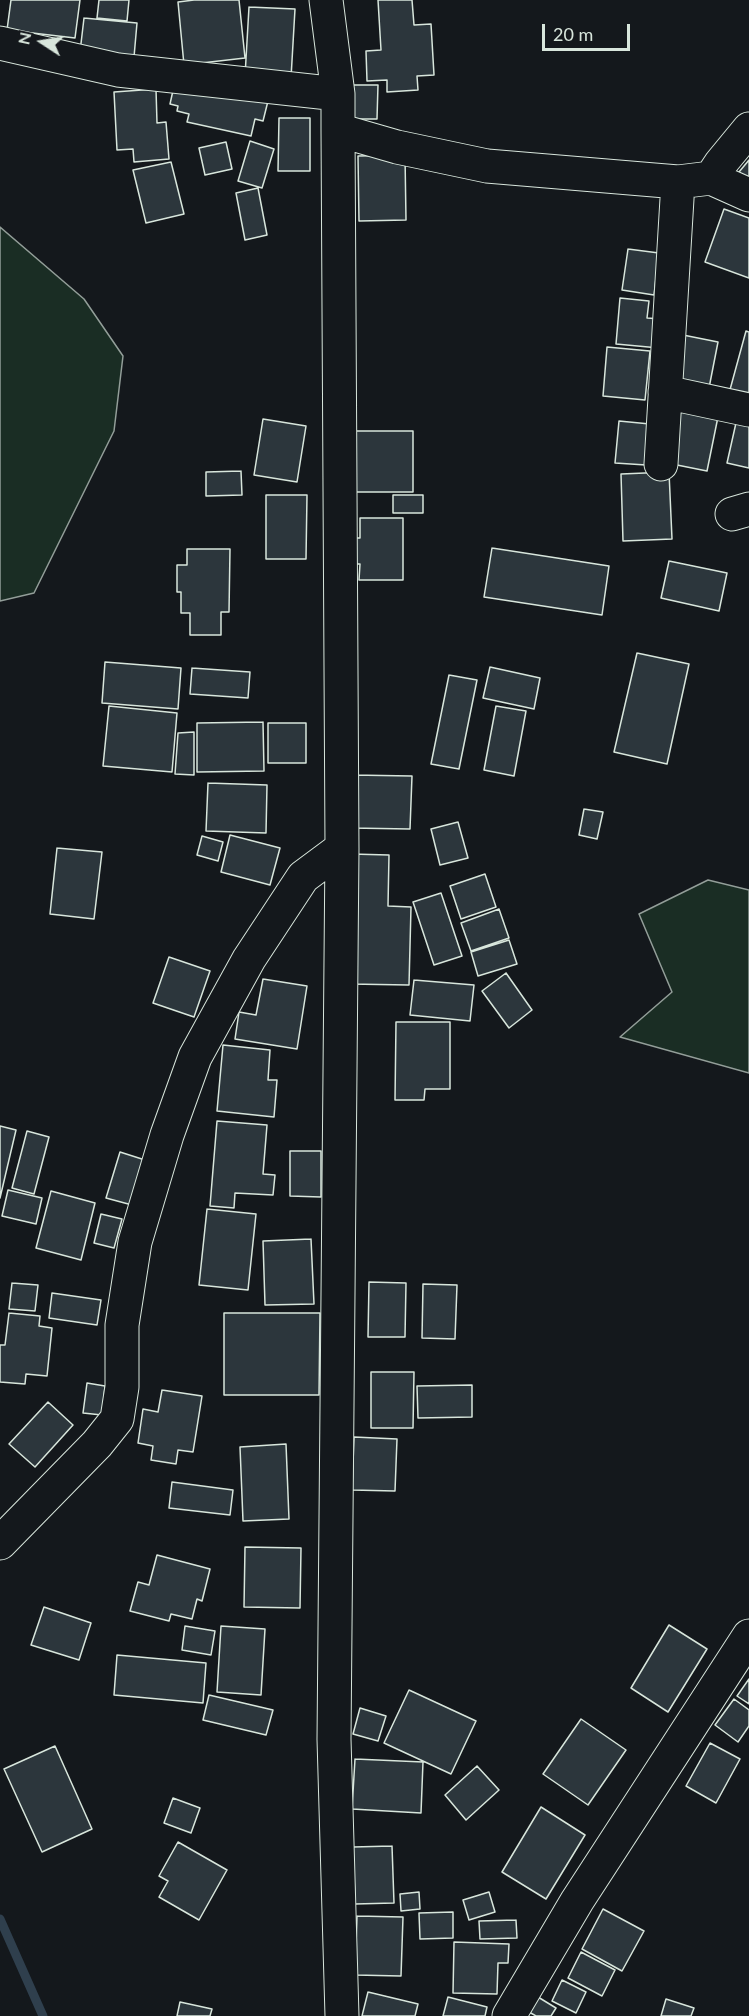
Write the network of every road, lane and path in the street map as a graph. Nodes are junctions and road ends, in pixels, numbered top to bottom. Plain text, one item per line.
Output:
1 (326, 0) edge
2 (0, 43) edge
3 (338, 94) junction
4 (749, 129) edge
5 (339, 130) junction
6 (711, 178) junction
7 (678, 182) junction
8 (749, 195) edge
9 (665, 392) junction
10 (749, 410) edge
11 (661, 464) dead end
12 (342, 848) junction
13 (0, 1541) edge
14 (749, 1636) edge
15 (342, 2016) edge
16 (509, 2016) edge

1 - 3 street
2 - 3 street
3 - 5 street
4 - 6 street
5 - 7 street
5 - 12 street
6 - 7 street
6 - 8 street
7 - 9 street
9 - 10 street
9 - 11 street
12 - 13 street
12 - 15 street
14 - 16 street

